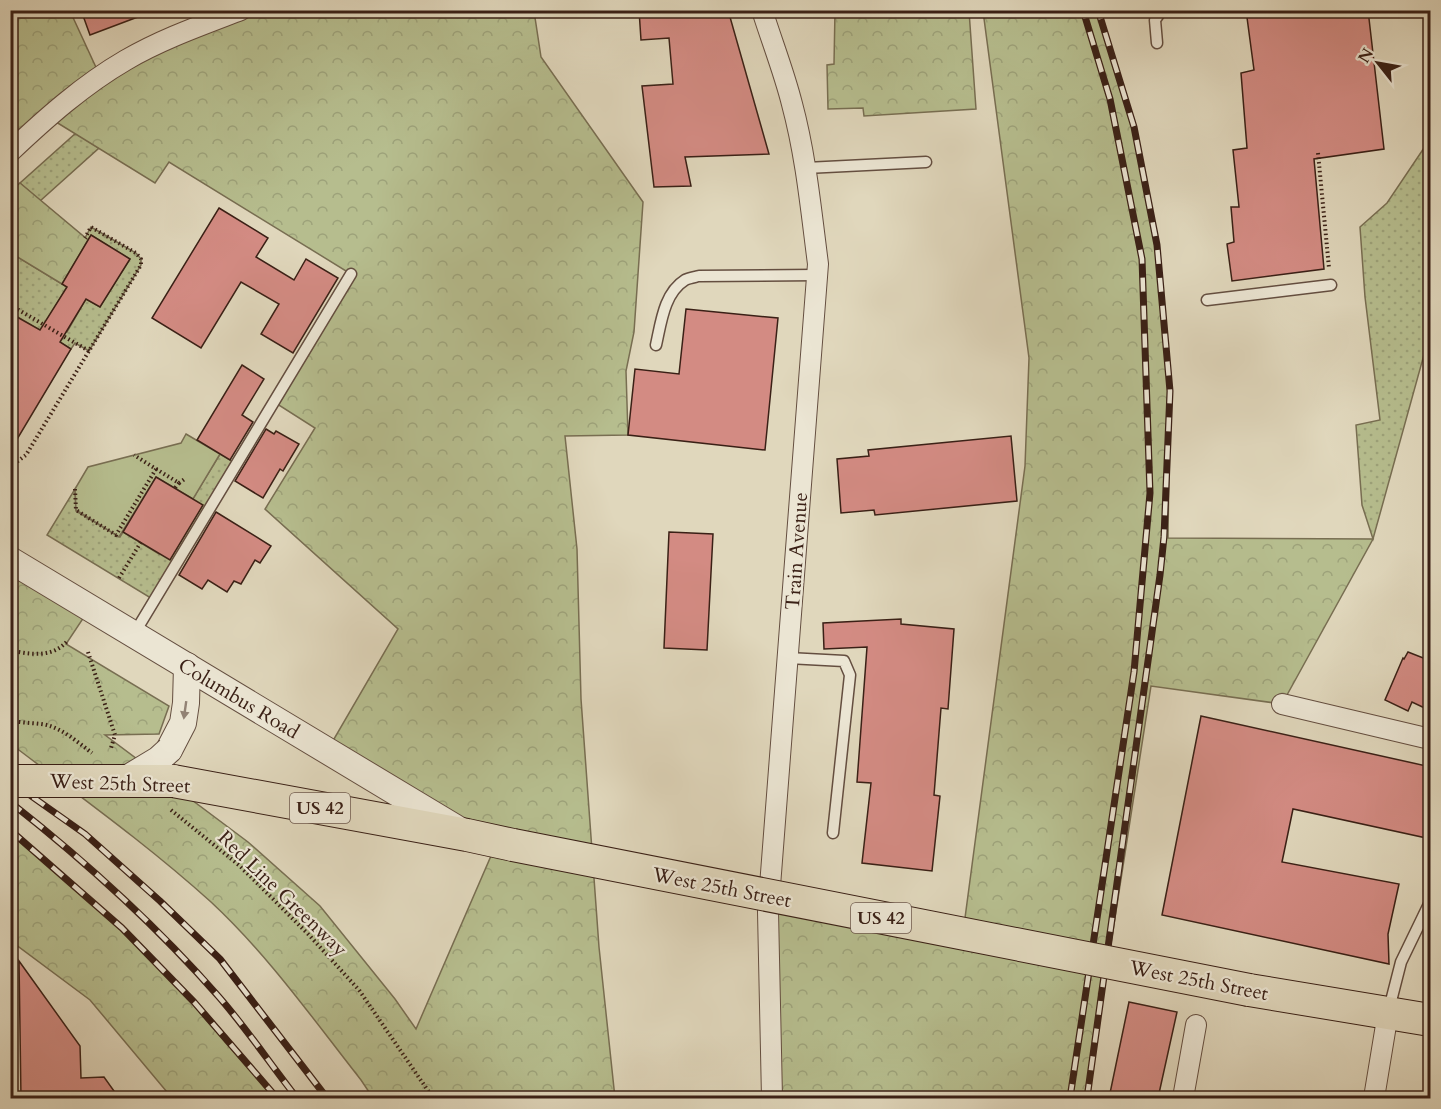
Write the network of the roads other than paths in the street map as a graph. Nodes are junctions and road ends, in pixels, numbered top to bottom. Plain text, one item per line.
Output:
1 (241, 10) edge
2 (762, 10) edge
3 (1162, 10) edge
4 (1157, 43) dead end
5 (10, 152) edge
6 (926, 162) dead end
7 (806, 168) junction
8 (351, 274) dead end
9 (817, 275) junction
10 (1330, 285) road end
11 (1206, 300) dead end
12 (656, 345) dead end
13 (10, 560) edge
14 (134, 634) junction
15 (788, 658) junction
16 (187, 666) junction
17 (1282, 704) dead end
18 (1431, 740) edge
19 (10, 781) edge
20 (123, 781) junction
21 (833, 833) dead end
22 (467, 835) junction
23 (1431, 902) edge
24 (1388, 1013) junction
25 (1431, 1020) edge
26 (1196, 1025) dead end
27 (772, 1098) edge
28 (1183, 1098) edge
29 (1374, 1098) edge

1 - 5 street
2 - 7 street, Train Avenue
3 - 4 lane
6 - 7 lane
7 - 9 street, Train Avenue
8 - 14 lane
9 - 12 lane
9 - 15 street, Train Avenue
10 - 11 lane
13 - 14 street, Columbus Road
14 - 16 street, Columbus Road
15 - 21 lane
15 - 27 street, Train Avenue
16 -> 20 street, bridge
16 - 22 street, Columbus Road
17 - 18 street
19 - 20 main road, West 25th Street / US 42, bridge
20 - 22 main road, West 25th Street / US 42, bridge
22 - 24 main road, West 25th Street / US 42, bridge
23 - 24 lane
24 - 25 main road, West 25th Street / US 42
24 - 29 street
26 - 28 street

